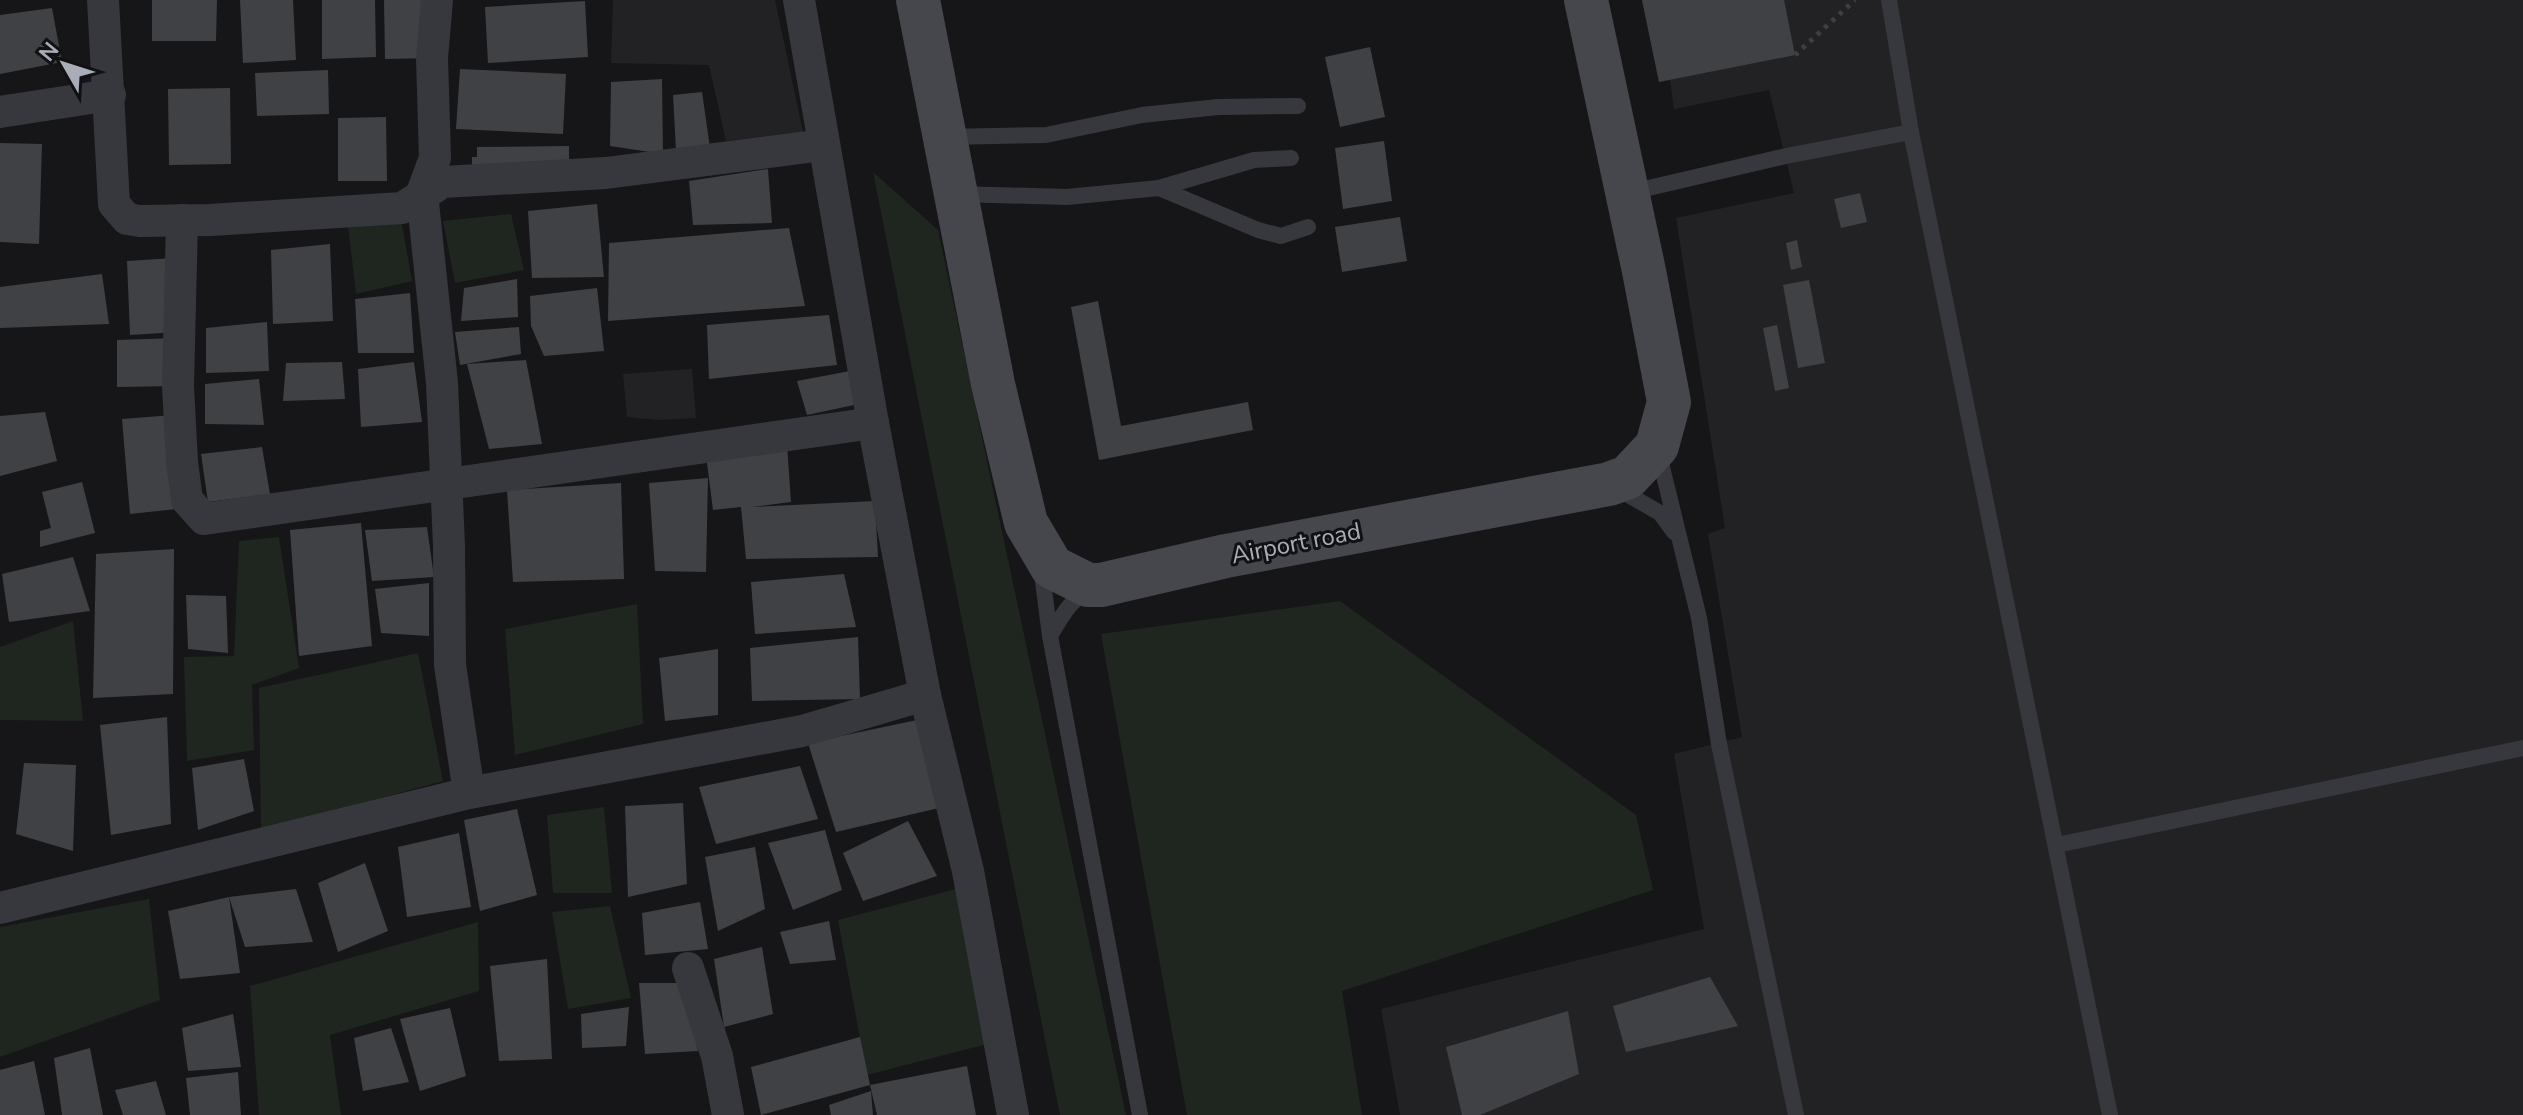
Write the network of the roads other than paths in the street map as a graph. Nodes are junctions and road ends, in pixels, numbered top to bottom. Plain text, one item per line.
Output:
1 (103, 0) edge
2 (437, 0) edge
3 (799, 0) edge
4 (918, 0) edge
5 (1586, 0) edge
6 (1889, 0) edge
7 (110, 95) junction
8 (1298, 106) dead end
9 (0, 112) edge
10 (1911, 132) junction
11 (944, 137) junction
12 (823, 145) junction
13 (1291, 158) dead end
14 (1159, 188) junction
15 (422, 193) junction
16 (1627, 193) junction
17 (956, 194) junction
18 (182, 220) junction
19 (1308, 227) dead end
20 (873, 423) junction
21 (1657, 446) junction
22 (445, 484) junction
23 (1609, 484) junction
24 (1039, 543) junction
25 (1101, 585) junction
26 (1699, 618) junction
27 (1050, 636) junction
28 (925, 695) junction
29 (2523, 748) edge
30 (469, 793) junction
31 (2057, 845) junction
32 (0, 908) edge
33 (688, 968) dead end
34 (728, 1115) edge
35 (1013, 1115) edge
36 (1140, 1115) edge
37 (1796, 1115) edge
38 (2110, 1115) edge

1 - 7 street
2 - 15 street
3 - 12 street
4 - 11 main road
5 - 16 main road, Airport road
6 - 10 lane
7 - 9 street
7 - 18 street
8 - 11 lane
10 - 16 lane
10 - 31 lane
11 - 17 main road
12 - 15 street
12 - 20 street
13 - 14 lane
14 - 17 lane
14 - 19 lane
15 - 18 street
15 - 22 street
16 - 21 main road, Airport road
17 - 24 main road
18 - 22 street
20 - 22 street
20 - 28 street
21 - 23 main road, Airport road
21 - 26 lane
22 - 30 street
23 - 25 main road, Airport road
23 - 26 lane
24 - 25 main road
24 - 27 lane
25 - 27 lane
26 - 37 lane
27 - 36 lane
28 - 30 street
28 - 35 street
29 - 31 lane
30 - 32 street
31 - 38 lane
33 - 34 street

